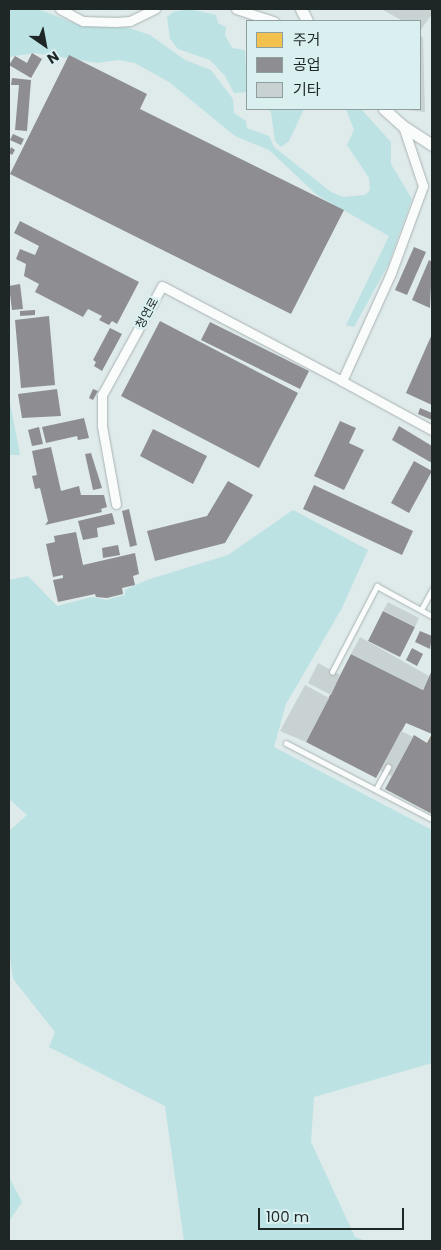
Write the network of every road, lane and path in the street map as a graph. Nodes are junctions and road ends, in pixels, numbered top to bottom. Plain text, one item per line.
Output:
1 (60, 9) edge
2 (155, 9) edge
3 (236, 9) edge
4 (271, 20) edge
5 (385, 110) edge
6 (403, 126) junction
7 (432, 145) edge
8 (428, 186) edge
9 (342, 381) junction
10 (432, 430) edge
11 (116, 504) dead end
12 (432, 590) edge
13 (421, 610) junction
14 (432, 616) edge
15 (332, 672) dead end
16 (286, 743) dead end
17 (388, 767) dead end
18 (376, 789) junction
19 (432, 819) edge

1 - 2 street
3 - 4 street
5 - 6 main road
6 - 7 main road
6 - 8 street
8 - 9 street
9 - 10 street, 청연로
9 - 11 street, 청연로
12 - 13 lane
13 - 14 lane
13 - 15 lane
16 - 18 lane
17 - 18 lane
18 - 19 lane

